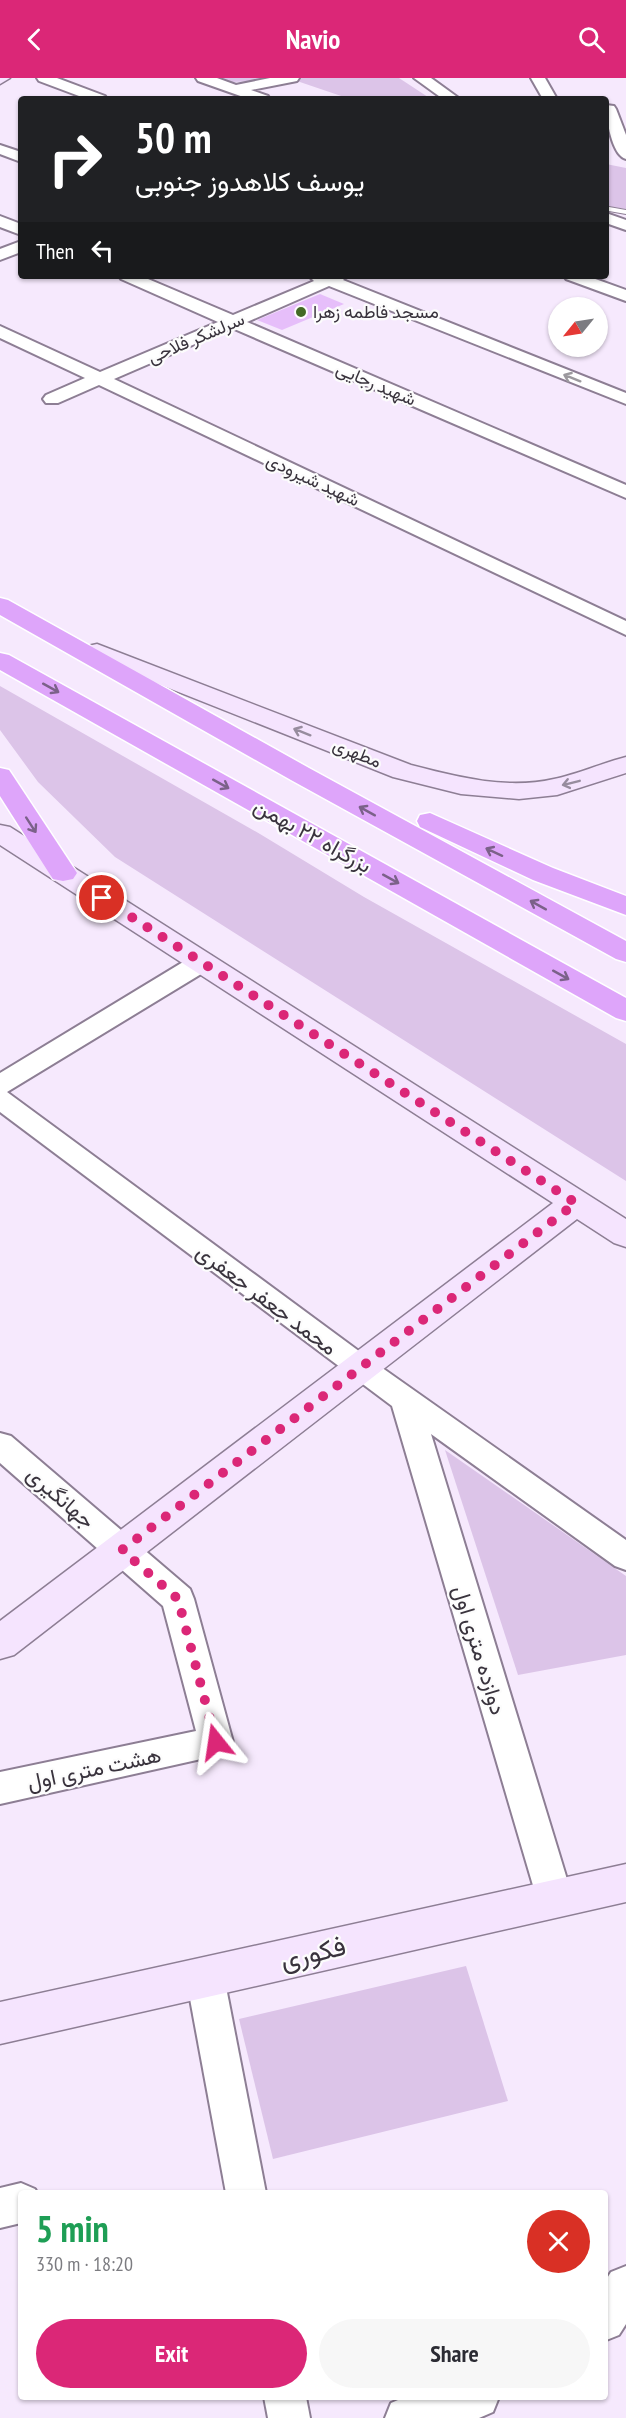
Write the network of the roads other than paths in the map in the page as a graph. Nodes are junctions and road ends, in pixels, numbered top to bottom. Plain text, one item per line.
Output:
1 (44, 78) edge
2 (203, 78) edge
3 (292, 78) edge
4 (421, 78) edge
5 (538, 78) edge
6 (235, 89) junction
7 (92, 96) edge
8 (255, 96) edge
9 (448, 96) edge
10 (548, 96) edge
11 (626, 108) edge
12 (609, 109) edge
13 (609, 112) edge
14 (0, 149) edge
15 (626, 155) edge
16 (18, 156) edge
17 (609, 157) edge
18 (626, 160) edge
19 (626, 212) edge
20 (609, 214) edge
21 (0, 221) edge
22 (626, 225) edge
23 (18, 229) edge
24 (18, 247) edge
25 (0, 255) edge
26 (134, 279) edge
27 (326, 279) edge
28 (330, 279) edge
29 (580, 279) edge
30 (626, 296) edge
31 (232, 322) junction
32 (0, 331) edge
33 (100, 379) junction
34 (52, 399) dead end
35 (626, 399) edge
36 (626, 492) edge
37 (0, 603) edge
38 (626, 629) edge
39 (97, 651) junction
40 (0, 660) edge
41 (626, 765) edge
42 (0, 777) edge
43 (0, 833) edge
44 (63, 873) junction
45 (626, 906) edge
46 (626, 953) edge
47 (202, 962) junction
48 (626, 1011) edge
49 (0, 1085) edge
50 (0, 1099) edge
51 (576, 1203) junction
52 (626, 1235) edge
53 (360, 1368) junction
54 (405, 1400) junction
55 (0, 1445) edge
56 (122, 1550) junction
57 (626, 1557) edge
58 (0, 1643) edge
59 (0, 1788) edge
60 (626, 1883) edge
61 (555, 1899) junction
62 (205, 1977) junction
63 (0, 2023) edge
64 (245, 2190) edge
65 (18, 2204) edge
66 (0, 2208) edge
67 (626, 2286) edge
68 (608, 2314) edge
69 (286, 2400) edge
70 (468, 2400) edge
71 (289, 2418) edge
72 (406, 2418) edge

1 - 7 street
2 - 6 street
3 - 6 street
4 - 9 street
5 - 10 street
6 - 8 street
11 - 12 street
13 - 15 street
14 - 16 street
17 - 18 street
19 - 20 lane
20 - 22 street
21 - 23 street
24 - 25 street
26 - 31 street, شهید رجایی
27 - 31 street, سرلشکر فلاحی
35 -> 28 street
29 - 30 street
31 - 33 street, سرلشکر فلاحی
31 - 36 street, شهید رجایی
32 - 33 street, شهید شیرودی
33 - 34 street, سرلشکر فلاحی
33 - 38 street, شهید شیرودی
37 - 39 highway
46 -> 37 highway
41 -> 39 main road, مطهری
45 -> 39 highway
40 -> 48 highway, بزرگراه ۲۲ بهمن
42 -> 44 highway
43 - 44 main road
44 - 47 main road
47 - 49 street
47 - 51 main road
50 - 53 street, محمد جعفر جعفری
51 - 52 main road
51 - 53 main road
53 - 54 street, محمد جعفر جعفری
53 - 56 main road
54 - 57 street, محمد جعفر جعفری
54 - 61 street, دوازده متری اول
55 - 56 street, جهانگیری
56 - 58 main road
56 - 59 street, هشت متری اول
60 - 61 main road, فکوری
61 - 62 main road, فکوری
62 - 63 main road, فکوری
62 - 64 street
65 - 66 street
67 - 68 street
69 - 71 street
70 - 72 street

